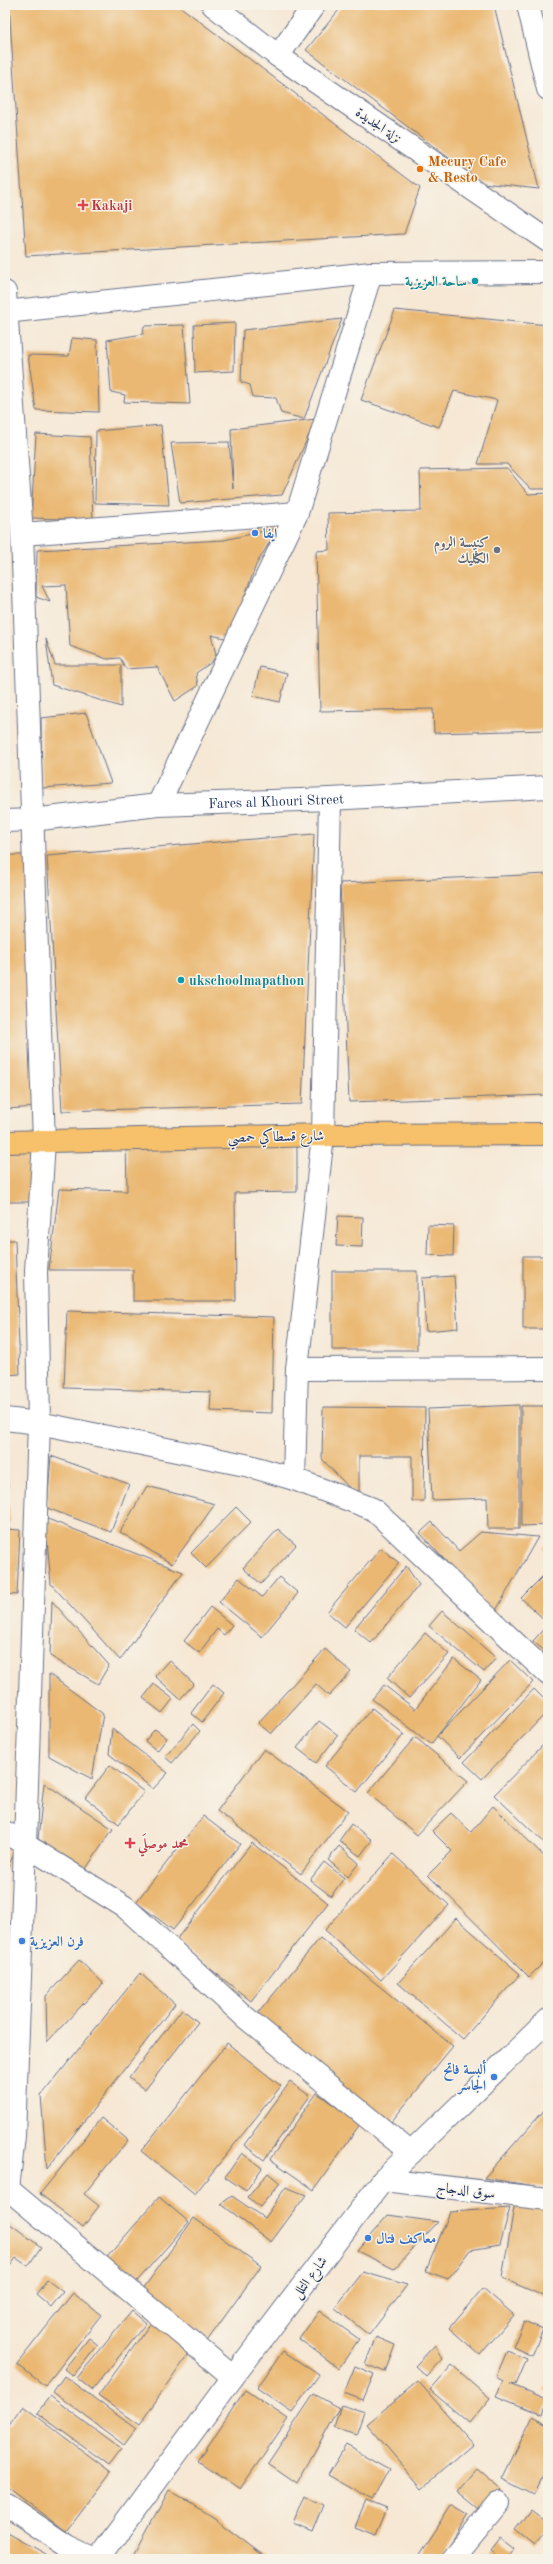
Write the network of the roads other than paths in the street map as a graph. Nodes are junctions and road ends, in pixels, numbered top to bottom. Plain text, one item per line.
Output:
1 (213, 5) edge
2 (314, 5) edge
3 (528, 5) edge
4 (278, 56) junction
5 (548, 89) edge
6 (548, 241) edge
7 (548, 272) edge
8 (371, 273) junction
9 (6, 305) edge
10 (297, 513) junction
11 (22, 534) junction
12 (548, 787) edge
13 (330, 800) junction
14 (158, 805) junction
15 (32, 820) junction
16 (5, 821) edge
17 (548, 1134) edge
18 (322, 1135) junction
19 (44, 1141) junction
20 (5, 1142) edge
21 (548, 1368) edge
22 (297, 1369) junction
23 (5, 1419) edge
24 (39, 1423) junction
25 (294, 1479) junction
26 (548, 1674) edge
27 (5, 1832) edge
28 (25, 1845) junction
29 (548, 2020) edge
30 (411, 2153) junction
31 (383, 2180) junction
32 (7, 2188) edge
33 (548, 2199) edge
34 (233, 2376) junction
35 (498, 2503) dead end
36 (5, 2504) edge
37 (94, 2559) edge
38 (99, 2559) edge
39 (452, 2559) edge

1 - 4 street, نزلة الجديدة
2 - 4 street
3 - 5 street
4 - 6 street, نزلة الجديدة
7 - 8 street
8 - 9 street
8 - 10 street
9 - 11 street
10 - 11 street
10 - 14 street
11 - 15 street
12 - 13 street, Fares al Khouri Street
13 - 14 street, Fares al Khouri Street
13 - 18 street
14 - 15 street, Fares al Khouri Street
15 - 16 street, Fares al Khouri Street
15 - 19 street
17 - 18 main road, شارع قسطاكي حمصي
18 - 19 main road, شارع قسطاكي حمصي
18 - 22 street
19 - 20 main road, شارع قسطاكي حمصي
19 - 24 street
21 - 22 street
22 - 25 street
23 - 24 street
24 - 25 street
24 - 28 street
25 - 26 street
27 - 28 street
28 - 30 street
28 - 32 street
29 - 30 street, شارع التلل
30 - 31 street, شارع التلل
31 - 33 street, سوق الدجاج
31 - 34 street, شارع التلل
32 - 34 street
34 - 38 street, شارع التلل
35 - 39 street
36 - 37 street

